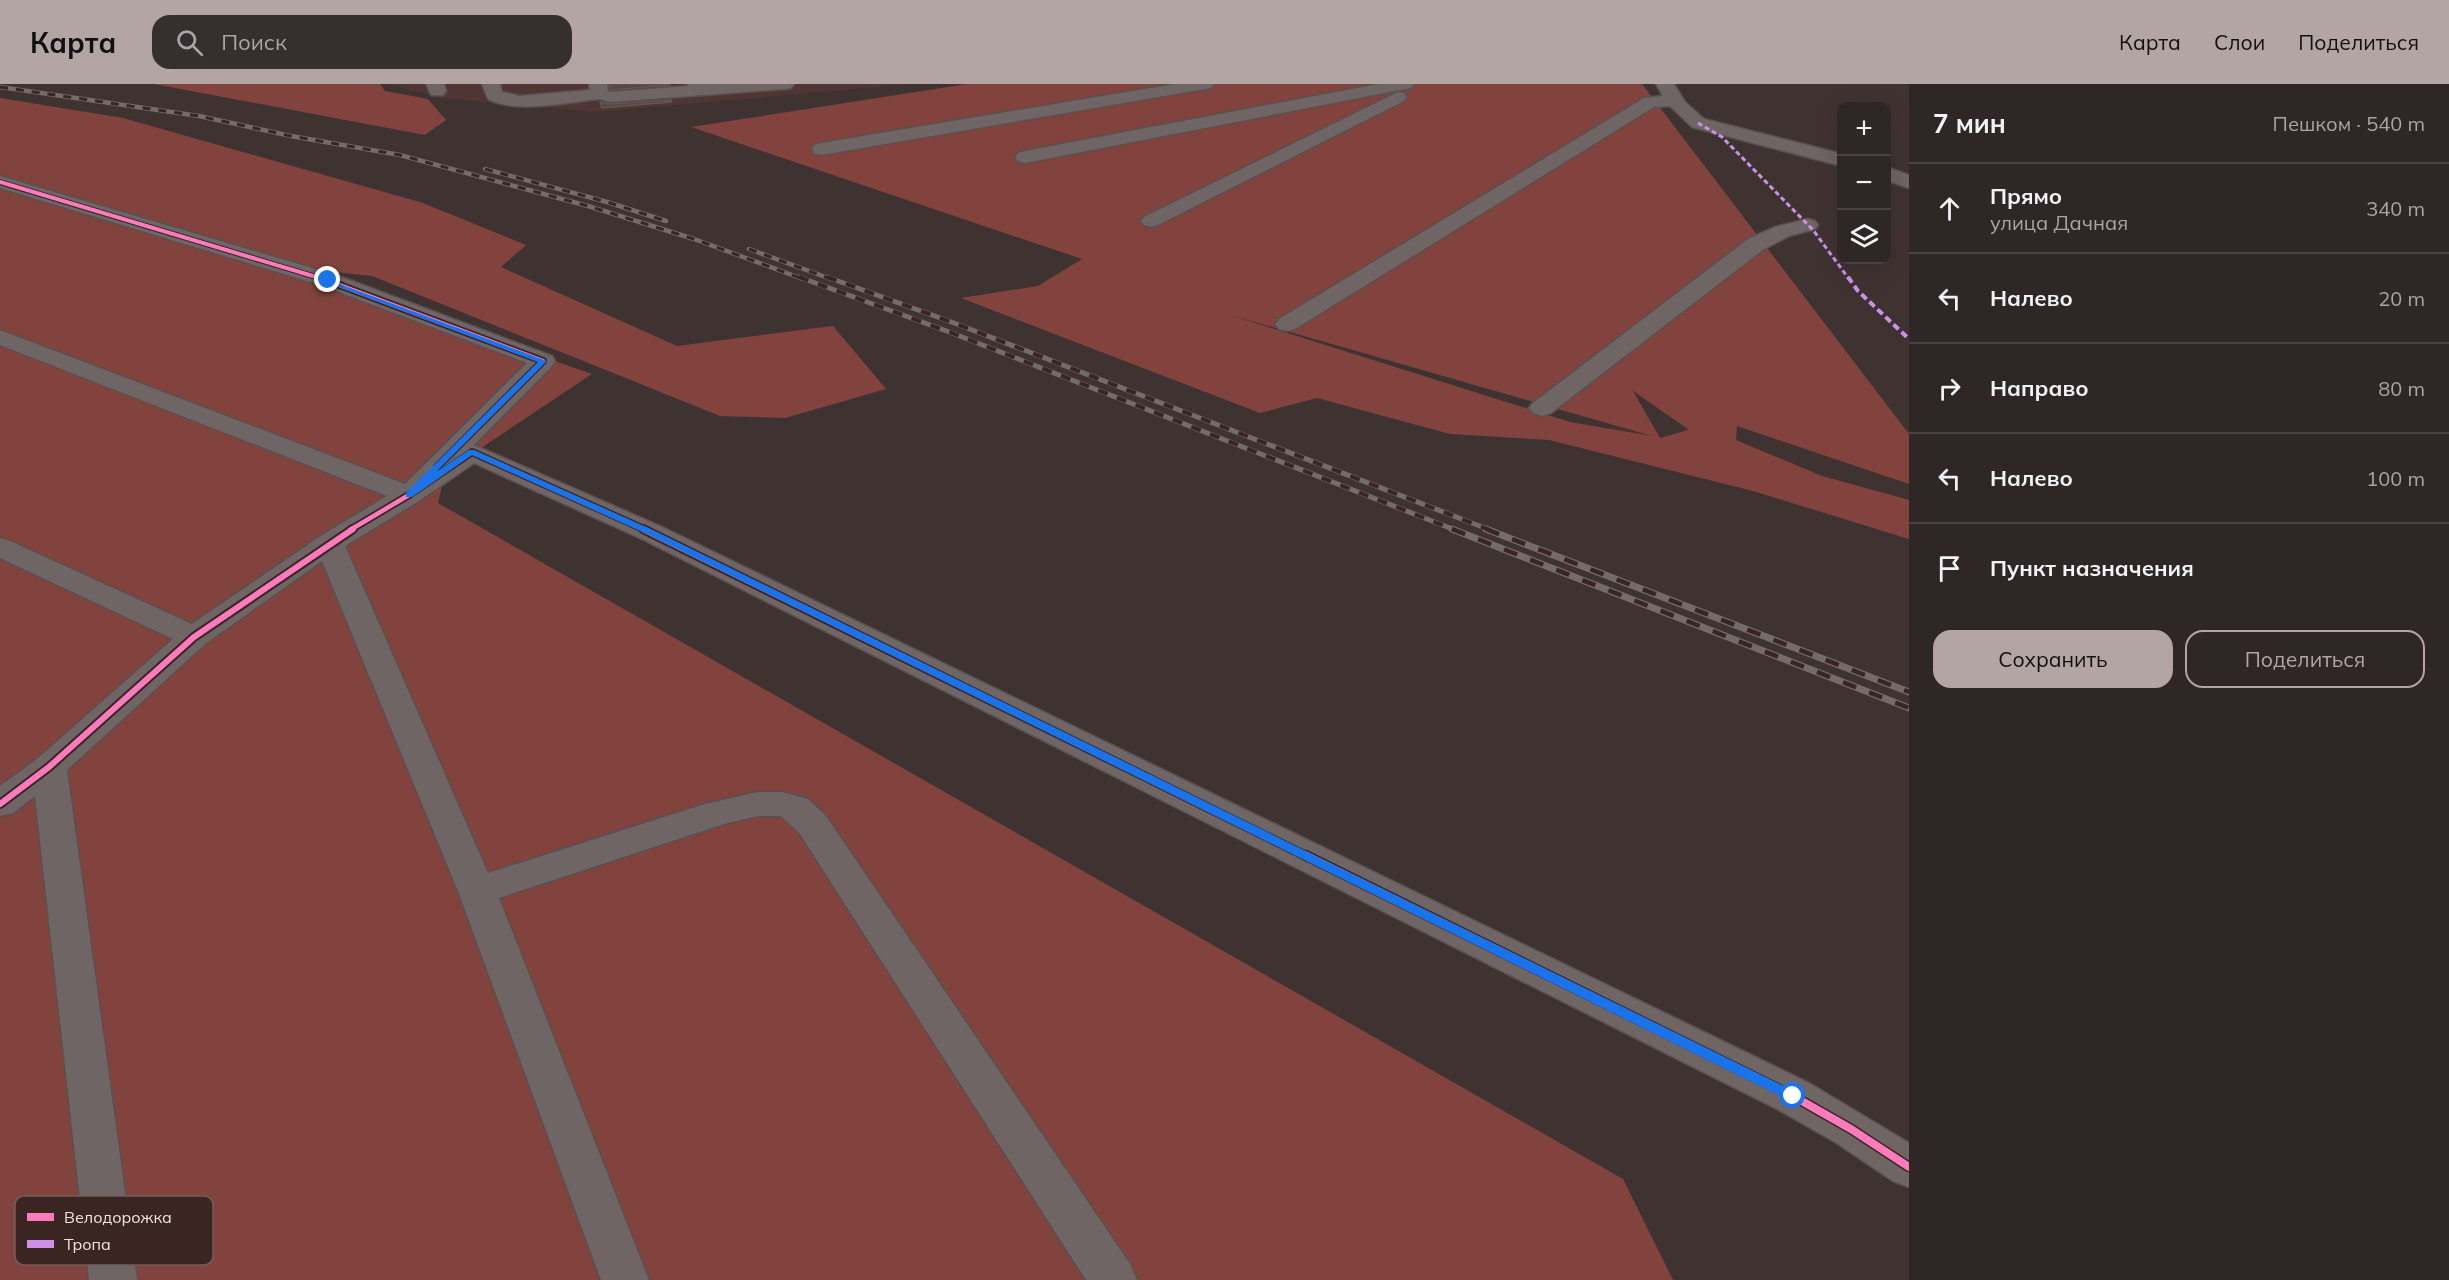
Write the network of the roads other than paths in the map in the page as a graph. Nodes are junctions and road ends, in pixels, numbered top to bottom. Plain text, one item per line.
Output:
1 (491, 84) edge
2 (785, 84) edge
3 (1205, 84) edge
4 (1405, 84) edge
5 (1420, 84) edge
6 (697, 88) edge
7 (599, 89) edge
8 (654, 89) edge
9 (549, 91) edge
10 (1670, 92) edge
11 (821, 149) dead end
12 (1025, 157) dead end
13 (1837, 159) edge
14 (1891, 175) edge
15 (0, 182) edge
16 (1909, 182) edge
17 (1151, 221) dead end
18 (1808, 225) dead end
19 (1287, 324) dead end
20 (0, 337) edge
21 (1542, 408) dead end
22 (409, 495) junction
23 (329, 543) junction
24 (0, 547) edge
25 (194, 637) junction
26 (49, 767) junction
27 (0, 804) edge
28 (477, 891) junction
29 (1909, 1167) edge
30 (103, 1196) edge
31 (111, 1265) edge
32 (113, 1280) edge
33 (625, 1280) edge
34 (1113, 1280) edge

1 - 9 street
2 - 6 street
3 - 11 street
4 - 12 street
5 - 17 street
6 - 8 street
7 - 8 street
7 - 9 street
10 - 13 street
10 - 19 street
14 - 16 street
15 - 22 street
18 - 21 street
20 - 22 street
22 - 23 street
22 - 29 street
23 - 25 street
23 - 28 street
24 - 25 street
25 - 26 street
26 - 27 street
26 - 30 street
28 - 33 street
28 - 34 street
31 - 32 street

